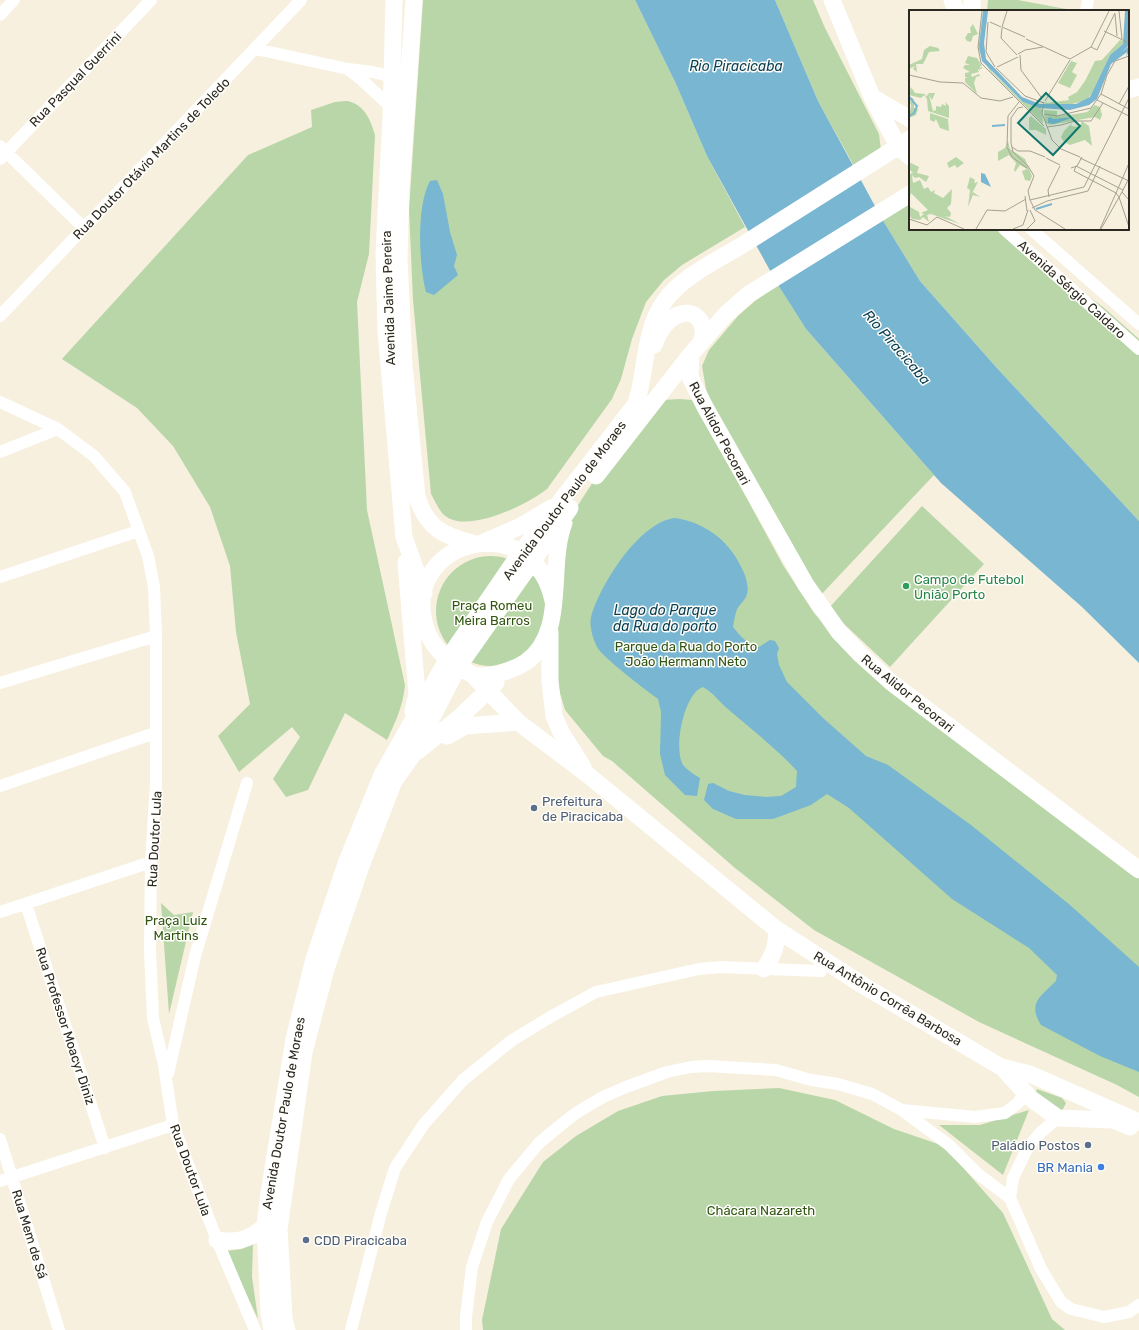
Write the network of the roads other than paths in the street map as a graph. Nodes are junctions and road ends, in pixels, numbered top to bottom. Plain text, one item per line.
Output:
1 (14, 0) edge
2 (151, 0) edge
3 (301, 0) edge
4 (394, 0) edge
5 (414, 0) edge
6 (832, 0) edge
7 (952, 0) edge
8 (1088, 0) edge
9 (956, 10) edge
10 (1086, 10) edge
11 (0, 15) edge
12 (256, 49) junction
13 (348, 69) junction
14 (393, 79) junction
15 (1139, 87) edge
16 (1129, 90) edge
17 (872, 97) junction
18 (1139, 98) edge
19 (1129, 99) edge
20 (399, 106) junction
21 (909, 118) edge
22 (906, 147) edge
23 (2, 152) edge
24 (903, 198) edge
25 (84, 228) junction
26 (1005, 230) edge
27 (1032, 230) edge
28 (0, 316) edge
29 (1139, 324) edge
30 (696, 349) junction
31 (1139, 349) edge
32 (644, 371) junction
33 (0, 402) edge
34 (58, 429) junction
35 (0, 452) edge
36 (565, 505) junction
37 (138, 531) junction
38 (404, 537) junction
39 (478, 543) junction
40 (527, 556) junction
41 (0, 577) edge
42 (423, 598) junction
43 (553, 601) junction
44 (411, 630) junction
45 (550, 630) junction
46 (156, 636) junction
47 (460, 667) junction
48 (507, 671) junction
49 (0, 683) edge
50 (489, 690) junction
51 (518, 722) junction
52 (406, 730) junction
53 (155, 733) junction
54 (412, 756) junction
55 (588, 775) junction
56 (248, 782) dead end
57 (0, 786) edge
58 (151, 862) junction
59 (1139, 870) edge
60 (26, 904) junction
61 (0, 912) edge
62 (776, 929) junction
63 (764, 969) junction
64 (821, 971) junction
65 (844, 972) junction
66 (864, 986) junction
67 (1002, 1067) junction
68 (166, 1081) junction
69 (1053, 1084) junction
70 (1068, 1091) junction
71 (1025, 1092) junction
72 (902, 1110) junction
73 (1058, 1118) junction
74 (1139, 1122) edge
75 (173, 1125) junction
76 (1139, 1131) edge
77 (0, 1139) edge
78 (105, 1148) junction
79 (12, 1178) junction
80 (0, 1181) edge
81 (1010, 1198) junction
82 (265, 1226) junction
83 (217, 1240) junction
84 (1139, 1305) edge
85 (59, 1330) edge
86 (255, 1330) edge
87 (272, 1330) edge
88 (287, 1330) edge
89 (351, 1330) edge
90 (466, 1330) edge

1 - 11 street
2 - 23 street, Rua Pasqual Guerrini
3 - 12 street, Rua Doutor Otávio Martins de Toledo
4 - 14 main road, Avenida Jaime Pereira
5 - 20 main road, Avenida Jaime Pereira
6 - 17 main road
7 - 9 main road
8 - 10 street
12 - 13 street
12 - 25 street, Rua Doutor Otávio Martins de Toledo
13 - 14 street
13 - 20 street
14 - 20 main road, Avenida Jaime Pereira
15 - 16 main road
17 - 21 main road
17 - 22 main road
18 - 19 main road
20 - 38 main road, Avenida Jaime Pereira
20 - 39 main road, Avenida Jaime Pereira
22 - 32 main road, Avenida Doutor Paulo de Moraes
23 - 25 street
24 - 30 main road, Avenida Doutor Paulo de Moraes
25 - 28 street, Rua Doutor Otávio Martins de Toledo
26 - 31 street, Avenida Sérgio Caldaro
27 - 29 street, Avenida Sérgio Caldaro
30 - 32 main road, Rua Alidor Pecorari
30 - 36 main road, Avenida Doutor Paulo de Moraes
30 - 59 main road, Rua Alidor Pecorari
32 - 36 main road, Avenida Doutor Paulo de Moraes
33 - 34 street, Rua Doutor Lula
34 - 35 street
34 - 37 street, Rua Doutor Lula
36 - 39 main road
36 - 40 main road, Avenida Doutor Paulo de Moraes
36 - 43 main road
37 - 41 street
37 - 46 street, Rua Doutor Lula
38 - 42 main road, Avenida Jaime Pereira
38 - 44 main road
39 - 40 main road
39 - 42 main road
40 - 43 main road
40 - 47 main road, Avenida Doutor Paulo de Moraes
42 - 44 main road
42 - 47 main road, Avenida Jaime Pereira
43 - 45 main road
44 - 52 main road
45 - 48 main road
45 - 55 main road, Rua Antônio Corrêa Barbosa
46 - 49 street
46 - 53 street, Rua Doutor Lula
47 - 48 main road
47 - 50 main road, Rua Antônio Corrêa Barbosa
47 - 52 main road, Avenida Doutor Paulo de Moraes
47 - 54 main road, Avenida Doutor Paulo de Moraes
48 - 50 main road
50 - 51 main road, Rua Antônio Corrêa Barbosa
50 - 54 main road
51 - 54 main road
51 - 55 main road, Rua Antônio Corrêa Barbosa
52 - 82 main road, Avenida Doutor Paulo de Moraes
53 - 57 street
53 - 58 street, Rua Doutor Lula
54 - 88 main road, Avenida Doutor Paulo de Moraes
55 - 62 main road, Rua Antônio Corrêa Barbosa
56 - 68 street
58 - 60 street
58 - 68 street, Rua Doutor Lula
60 - 61 street
60 - 78 street, Rua Professor Moacyr Diniz
62 - 63 main road
62 - 64 main road, Rua Antônio Corrêa Barbosa
62 - 65 main road, Rua Antônio Corrêa Barbosa
63 - 64 street
63 - 89 street
64 - 65 main road
64 - 66 main road, Rua Antônio Corrêa Barbosa
65 - 66 main road, Rua Antônio Corrêa Barbosa
66 - 67 main road, Rua Antônio Corrêa Barbosa
67 - 69 main road, Rua Antônio Corrêa Barbosa
67 - 71 main road, Rua Antônio Corrêa Barbosa
68 - 75 street, Rua Doutor Lula
69 - 70 main road, Rua Antônio Corrêa Barbosa
69 - 71 main road
70 - 73 main road
70 - 74 main road, Rua Antônio Corrêa Barbosa
71 - 72 street
71 - 73 main road, Rua Antônio Corrêa Barbosa
72 - 81 street
72 - 90 street
73 - 76 main road
73 - 81 street
75 - 78 street
75 - 83 street, Rua Doutor Lula
77 - 79 street, Rua Mem de Sá
78 - 79 street
79 - 80 street
79 - 85 street, Rua Mem de Sá
81 - 84 street
82 - 83 main road
82 - 87 main road, Avenida Doutor Paulo de Moraes
83 - 86 street, Rua Doutor Lula

